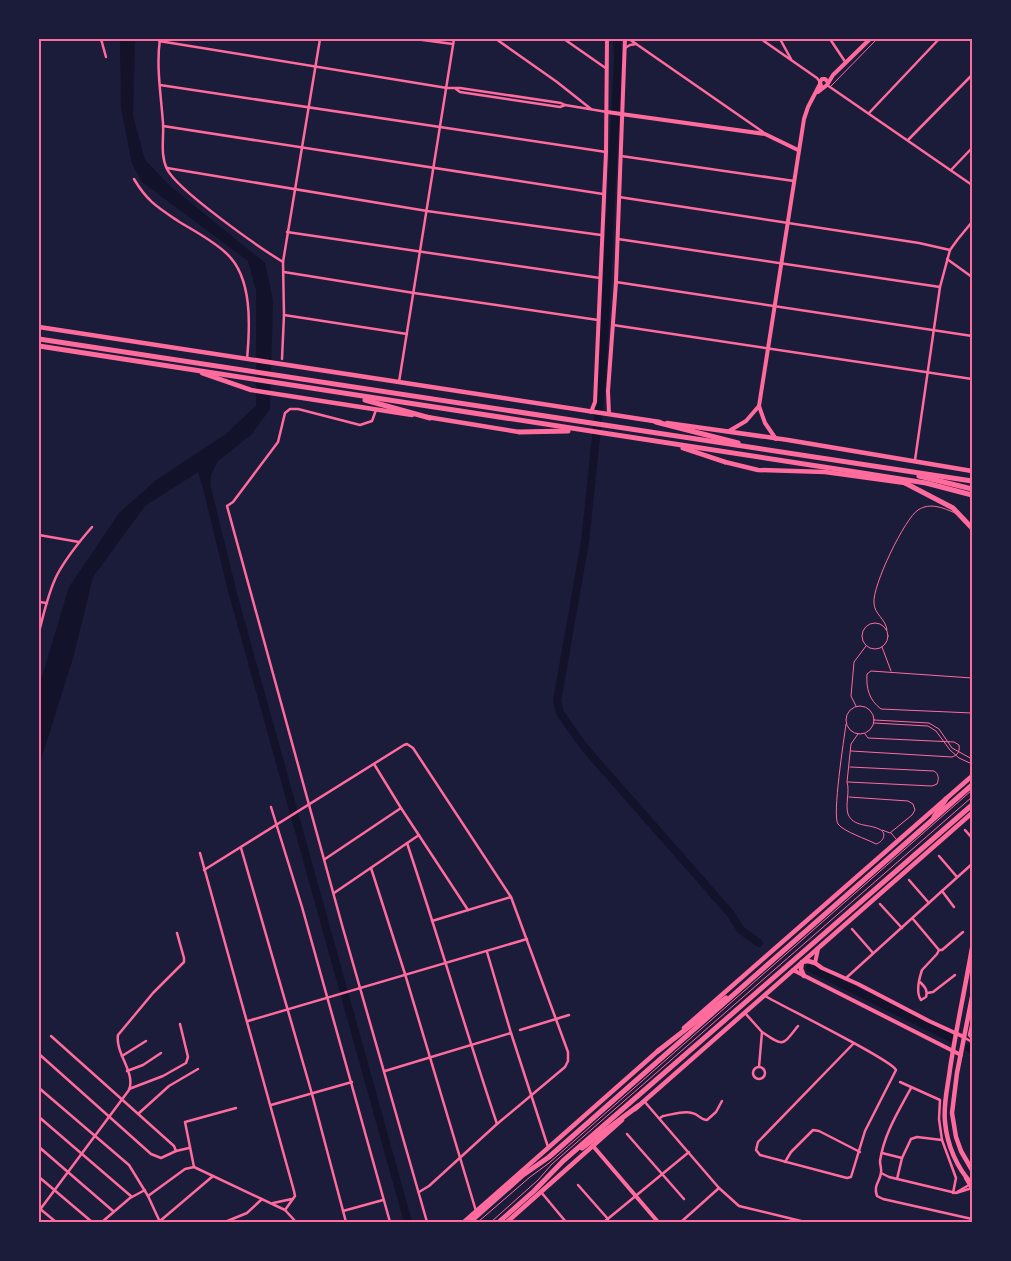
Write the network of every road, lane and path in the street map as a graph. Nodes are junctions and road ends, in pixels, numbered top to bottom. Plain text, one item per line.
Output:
1 (101, 39) edge
2 (320, 39) edge
3 (415, 39) edge
4 (454, 39) edge
5 (496, 39) edge
6 (564, 39) edge
7 (607, 39) edge
8 (625, 39) edge
9 (629, 39) edge
10 (761, 39) edge
11 (780, 39) edge
12 (830, 39) edge
13 (870, 39) edge
14 (877, 39) edge
15 (939, 39) edge
16 (159, 40) edge
17 (453, 44) junction
18 (636, 44) junction
19 (624, 49) junction
20 (106, 57) dead end
21 (792, 60) junction
22 (846, 63) junction
23 (315, 67) junction
24 (607, 69) junction
25 (972, 75) edge
26 (824, 83) junction
27 (160, 85) junction
28 (447, 88) junction
29 (309, 107) junction
30 (591, 109) junction
31 (609, 112) junction
32 (869, 113) junction
33 (620, 114) junction
34 (163, 126) junction
35 (440, 127) junction
36 (766, 134) junction
37 (908, 140) junction
38 (302, 148) junction
39 (972, 148) edge
40 (798, 150) junction
41 (606, 152) junction
42 (621, 156) junction
43 (167, 168) junction
44 (434, 169) junction
45 (951, 170) junction
46 (134, 179) dead end
47 (794, 181) junction
48 (972, 185) edge
49 (294, 189) junction
50 (603, 194) junction
51 (619, 197) junction
52 (427, 211) junction
53 (972, 222) edge
54 (787, 223) junction
55 (287, 232) junction
56 (601, 235) junction
57 (618, 239) junction
58 (950, 250) junction
59 (421, 252) junction
60 (947, 259) junction
61 (283, 262) junction
62 (781, 264) junction
63 (284, 272) junction
64 (972, 277) edge
65 (600, 278) junction
66 (616, 282) junction
67 (940, 288) junction
68 (414, 293) junction
69 (775, 306) junction
70 (284, 315) junction
71 (599, 320) junction
72 (613, 324) junction
73 (39, 327) edge
74 (934, 330) junction
75 (407, 334) junction
76 (972, 336) edge
77 (39, 339) edge
78 (39, 347) edge
79 (768, 348) junction
80 (249, 359) junction
81 (280, 362) junction
82 (196, 371) junction
83 (928, 372) junction
84 (972, 379) edge
85 (399, 382) junction
86 (335, 392) junction
87 (759, 406) junction
88 (376, 410) junction
89 (592, 412) junction
90 (607, 414) junction
91 (430, 418) junction
92 (656, 422) junction
93 (576, 430) junction
94 (729, 431) junction
95 (519, 432) joint
96 (776, 438) junction
97 (670, 444) junction
98 (748, 447) junction
99 (725, 462) joint
100 (914, 462) junction
101 (894, 470) junction
102 (972, 471) edge
103 (972, 481) edge
104 (907, 482) junction
105 (972, 489) edge
106 (972, 495) edge
107 (964, 518) junction
108 (92, 527) dead end
109 (972, 528) edge
110 (39, 535) edge
111 (79, 542) junction
112 (39, 602) edge
113 (47, 603) junction
114 (887, 630) junction
115 (39, 632) edge
116 (866, 646) junction
117 (882, 647) junction
118 (891, 672) junction
119 (972, 678) edge
120 (856, 707) junction
121 (972, 713) edge
122 (874, 720) junction
123 (874, 723) junction
124 (846, 724) junction
125 (858, 734) junction
126 (865, 734) junction
127 (850, 751) junction
128 (972, 759) edge
129 (374, 764) junction
130 (972, 764) edge
131 (849, 767) junction
132 (972, 776) edge
133 (848, 782) junction
134 (972, 785) edge
135 (972, 790) edge
136 (848, 797) junction
137 (972, 797) edge
138 (946, 799) junction
139 (310, 805) junction
140 (972, 805) edge
141 (271, 807) dead end
142 (401, 808) junction
143 (972, 813) edge
144 (278, 825) junction
145 (928, 825) junction
146 (880, 829) junction
147 (966, 830) dead end
148 (890, 833) junction
149 (419, 835) junction
150 (972, 838) edge
151 (898, 841) junction
152 (408, 843) junction
153 (241, 848) junction
154 (200, 854) dead end
155 (939, 856) dead end
156 (325, 860) junction
157 (972, 864) edge
158 (371, 868) junction
159 (204, 870) junction
160 (957, 877) junction
161 (909, 880) dead end
162 (942, 891) junction
163 (334, 893) junction
164 (511, 896) junction
165 (929, 903) junction
166 (880, 904) dead end
167 (954, 907) dead end
168 (468, 910) junction
169 (913, 919) junction
170 (432, 921) junction
171 (902, 928) junction
172 (852, 929) dead end
173 (963, 932) dead end
174 (177, 933) dead end
175 (528, 939) junction
176 (972, 948) edge
177 (818, 949) junction
178 (939, 950) junction
179 (487, 951) junction
180 (873, 953) junction
181 (446, 962) junction
182 (802, 962) junction
183 (814, 962) junction
184 (793, 970) junction
185 (761, 972) junction
186 (406, 974) junction
187 (955, 975) dead end
188 (804, 976) junction
189 (844, 979) junction
190 (920, 982) junction
191 (360, 987) junction
192 (927, 993) junction
193 (764, 996) junction
194 (326, 997) junction
195 (972, 997) edge
196 (288, 1010) junction
197 (745, 1012) junction
198 (569, 1015) dead end
199 (556, 1018) junction
200 (248, 1021) junction
201 (972, 1021) edge
202 (180, 1024) dead end
203 (798, 1026) dead end
204 (520, 1030) dead end
205 (762, 1032) junction
206 (511, 1033) junction
207 (956, 1033) junction
208 (51, 1036) dead end
209 (964, 1037) junction
210 (146, 1041) dead end
211 (972, 1041) edge
212 (854, 1043) junction
213 (471, 1046) junction
214 (658, 1051) junction
215 (953, 1052) junction
216 (161, 1053) dead end
217 (39, 1054) edge
218 (961, 1055) junction
219 (122, 1056) junction
220 (430, 1058) junction
221 (759, 1067) junction
222 (198, 1069) dead end
223 (127, 1071) junction
224 (385, 1072) junction
225 (352, 1082) junction
226 (900, 1082) dead end
227 (39, 1088) edge
228 (911, 1088) junction
229 (129, 1089) junction
230 (312, 1094) junction
231 (532, 1096) junction
232 (122, 1100) junction
233 (722, 1100) dead end
234 (644, 1101) junction
235 (271, 1105) junction
236 (638, 1106) junction
237 (236, 1108) dead end
238 (138, 1114) junction
239 (39, 1117) edge
240 (110, 1118) junction
241 (660, 1118) junction
242 (498, 1124) junction
243 (626, 1134) dead end
244 (94, 1135) junction
245 (942, 1140) junction
246 (593, 1146) junction
247 (39, 1148) edge
248 (190, 1148) junction
249 (548, 1148) junction
250 (176, 1151) junction
251 (689, 1152) junction
252 (860, 1152) junction
253 (882, 1153) junction
254 (82, 1154) junction
255 (902, 1158) junction
256 (460, 1159) junction
257 (563, 1161) junction
258 (784, 1162) junction
259 (194, 1167) junction
260 (972, 1170) edge
261 (68, 1172) junction
262 (881, 1173) junction
263 (662, 1174) junction
264 (213, 1176) junction
265 (39, 1177) edge
266 (897, 1179) junction
267 (578, 1185) dead end
268 (971, 1187) edge
269 (719, 1188) junction
270 (54, 1190) junction
271 (145, 1190) junction
272 (418, 1192) junction
273 (542, 1192) junction
274 (954, 1193) junction
275 (148, 1196) junction
276 (636, 1196) junction
277 (132, 1197) junction
278 (262, 1199) junction
279 (294, 1199) junction
280 (684, 1199) dead end
281 (384, 1200) junction
282 (271, 1203) junction
283 (39, 1209) edge
284 (285, 1210) junction
285 (113, 1211) junction
286 (343, 1211) junction
287 (476, 1212) junction
288 (972, 1219) edge
289 (608, 1220) junction
290 (56, 1222) edge
291 (92, 1222) edge
292 (102, 1222) edge
293 (160, 1222) edge
294 (225, 1222) edge
295 (296, 1222) edge
296 (346, 1222) edge
297 (390, 1222) edge
298 (427, 1222) edge
299 (464, 1222) edge
300 (470, 1222) edge
301 (478, 1222) edge
302 (491, 1222) edge
303 (499, 1222) edge
304 (507, 1222) edge
305 (566, 1222) edge
306 (604, 1222) edge
307 (658, 1222) edge
308 (681, 1222) edge
309 (805, 1222) edge

1 - 20 street
2 - 23 street
3 - 17 street
4 - 17 street
5 - 30 street
6 - 24 street
7 - 24 street
8 - 19 street
9 - 18 street
10 - 21 street
11 - 21 street
12 - 22 street
13 - 22 street
14 - 26 lane
15 - 32 street
16 - 23 street
16 - 27 street
17 - 28 street
18 - 19 street
18 - 36 street
19 - 33 street
21 - 26 street
22 - 26 street
23 - 28 street
23 - 29 street
24 - 31 street
25 - 37 street
26 - 32 street
26 - 40 street
27 - 29 street
27 - 34 street
28 - 30 street
28 - 35 street
29 - 35 street
29 - 38 street
30 - 31 street
31 - 33 street
31 - 41 street
32 - 37 street
33 - 36 street
33 - 42 street
34 - 38 street
34 - 43 street
35 - 41 street
35 - 44 street
36 - 40 street
37 - 45 street
38 - 44 street
38 - 49 street
39 - 45 street
40 - 47 street
41 - 50 street
42 - 47 street
42 - 51 street
43 - 49 street
43 - 61 street
44 - 50 street
44 - 52 street
45 - 48 street
46 - 80 street
47 - 54 street
49 - 52 street
49 - 55 street
50 - 56 street
51 - 54 street
51 - 57 street
52 - 56 street
52 - 59 street
53 - 58 street
54 - 58 street
54 - 62 street
55 - 59 street
55 - 61 street
56 - 65 street
57 - 62 street
57 - 66 street
58 - 60 street
59 - 65 street
59 - 68 street
60 - 64 street
60 - 67 street
61 - 63 street
62 - 67 street
62 - 69 street
63 - 68 street
63 - 70 street
65 - 71 street
66 - 69 street
66 - 72 street
67 - 74 street
68 - 71 street
68 - 75 street
69 - 74 street
69 - 79 street
70 - 75 street
70 - 81 street
71 - 89 street
72 - 79 street
72 - 90 street
73 - 80 main road
74 - 76 street
74 - 83 street
75 - 85 street
77 - 98 highway
78 - 82 highway
79 - 83 street
79 - 87 street
80 - 81 main road
81 - 85 main road
82 - 86 highway
82 - 88 main road
83 - 84 street
83 - 100 street
85 - 89 main road
86 - 91 highway
86 - 93 highway
87 - 94 street
87 - 96 street
88 - 91 main road
88 - 139 street
89 - 90 main road
90 - 92 main road
91 - 95 main road
92 - 94 main road
92 - 98 highway
93 - 95 highway
93 - 97 highway
94 - 96 main road
96 - 100 main road
97 - 99 highway
97 - 104 highway
98 - 101 highway
99 - 104 main road
100 - 102 main road
101 - 103 highway
101 - 105 highway
104 - 106 highway
104 - 107 highway
107 - 109 highway
107 - 114 lane
108 - 111 street
110 - 111 street
111 - 113 street
112 - 113 street
113 - 115 street
114 - 116 lane
114 - 117 lane
116 - 117 lane
116 - 120 lane
117 - 118 lane
118 - 119 lane
118 - 121 lane
120 - 122 lane
120 - 124 lane
122 - 123 lane
122 - 128 lane
123 - 126 lane
123 - 130 lane
124 - 125 lane
124 - 146 lane
125 - 126 lane
125 - 127 lane
126 - 127 lane
127 - 131 lane
129 - 139 street
129 - 142 street
129 - 164 street
131 - 133 lane
131 - 133 lane
132 - 138 main road
133 - 136 lane
134 - 145 highway
135 - 301 lane
136 - 146 lane
136 - 148 lane
137 - 302 lane
138 - 145 highway
138 - 151 main road
139 - 144 street
139 - 156 street
140 - 257 highway
141 - 144 street
142 - 149 street
142 - 156 street
143 - 177 main road
144 - 153 street
144 - 194 street
145 - 185 highway
146 - 148 lane
147 - 150 street
148 - 151 lane
149 - 152 street
149 - 168 street
151 - 214 main road
152 - 158 street
152 - 170 street
153 - 159 street
153 - 196 street
154 - 159 street
155 - 160 street
156 - 163 street
157 - 160 street
158 - 163 street
158 - 186 street
159 - 200 street
160 - 162 street
161 - 165 street
162 - 165 street
162 - 167 street
163 - 191 street
164 - 168 street
164 - 175 street
165 - 169 street
166 - 171 street
168 - 170 street
169 - 171 street
169 - 178 street
170 - 181 street
171 - 180 street
172 - 180 street
173 - 178 street
174 - 219 street
175 - 179 street
175 - 199 street
176 - 207 main road
177 - 182 main road
177 - 183 street
178 - 190 street
179 - 181 street
179 - 206 street
180 - 189 street
181 - 186 street
181 - 213 street
182 - 183 main road
182 - 184 main road
182 - 188 main road
183 - 189 street
184 - 188 street
184 - 193 main road
185 - 214 highway
185 - 300 highway
186 - 191 street
186 - 220 street
187 - 192 street
188 - 215 street
189 - 207 street
190 - 192 street
190 - 192 street
191 - 194 street
191 - 224 street
193 - 197 main road
193 - 212 street
194 - 196 street
194 - 225 street
195 - 209 main road
196 - 200 street
196 - 230 street
197 - 205 street
197 - 234 main road
198 - 199 street
199 - 204 street
199 - 231 street
200 - 235 street
201 - 211 street
202 - 229 street
203 - 205 street
205 - 221 street
206 - 213 street
206 - 231 street
207 - 209 street
207 - 215 main road
208 - 232 street
209 - 211 street
209 - 218 main road
210 - 219 street
212 - 252 street
212 - 258 street
213 - 220 street
213 - 242 street
214 - 249 main road
215 - 218 street
215 - 268 main road
216 - 223 street
217 - 240 street
218 - 260 main road
219 - 223 street
220 - 224 street
220 - 256 street
221 - 221 street
222 - 238 street
223 - 229 street
224 - 272 street
225 - 230 street
225 - 281 street
226 - 228 street
227 - 244 street
228 - 245 street
228 - 253 street
229 - 232 street
230 - 235 street
230 - 286 street
231 - 242 street
231 - 249 street
232 - 238 street
232 - 240 street
233 - 241 street
234 - 236 main road
234 - 241 street
235 - 279 street
236 - 246 main road
236 - 257 highway
237 - 248 street
238 - 250 street
239 - 254 street
240 - 244 street
240 - 250 street
241 - 251 street
242 - 256 street
243 - 263 street
244 - 254 street
244 - 271 street
245 - 255 street
245 - 274 street
246 - 273 main road
246 - 276 street
247 - 261 street
248 - 250 street
248 - 259 street
249 - 287 main road
251 - 263 street
251 - 269 street
252 - 258 street
252 - 258 street
253 - 255 street
253 - 262 street
254 - 261 street
254 - 277 street
255 - 266 street
256 - 272 street
256 - 287 street
257 - 303 highway
259 - 264 street
259 - 275 street
261 - 270 street
261 - 285 street
262 - 266 street
262 - 288 street
263 - 276 street
263 - 280 street
264 - 278 street
264 - 293 street
265 - 270 street
266 - 274 street
267 - 289 street
268 - 274 street
269 - 308 street
269 - 309 street
270 - 283 street
270 - 291 street
271 - 275 street
271 - 277 street
272 - 298 street
273 - 304 main road
273 - 305 street
275 - 293 street
276 - 289 street
276 - 307 street
277 - 285 street
278 - 282 street
278 - 294 street
279 - 282 street
279 - 284 street
281 - 286 street
281 - 297 street
282 - 284 street
283 - 290 street
284 - 295 street
285 - 292 street
286 - 296 street
287 - 299 main road
289 - 306 street

